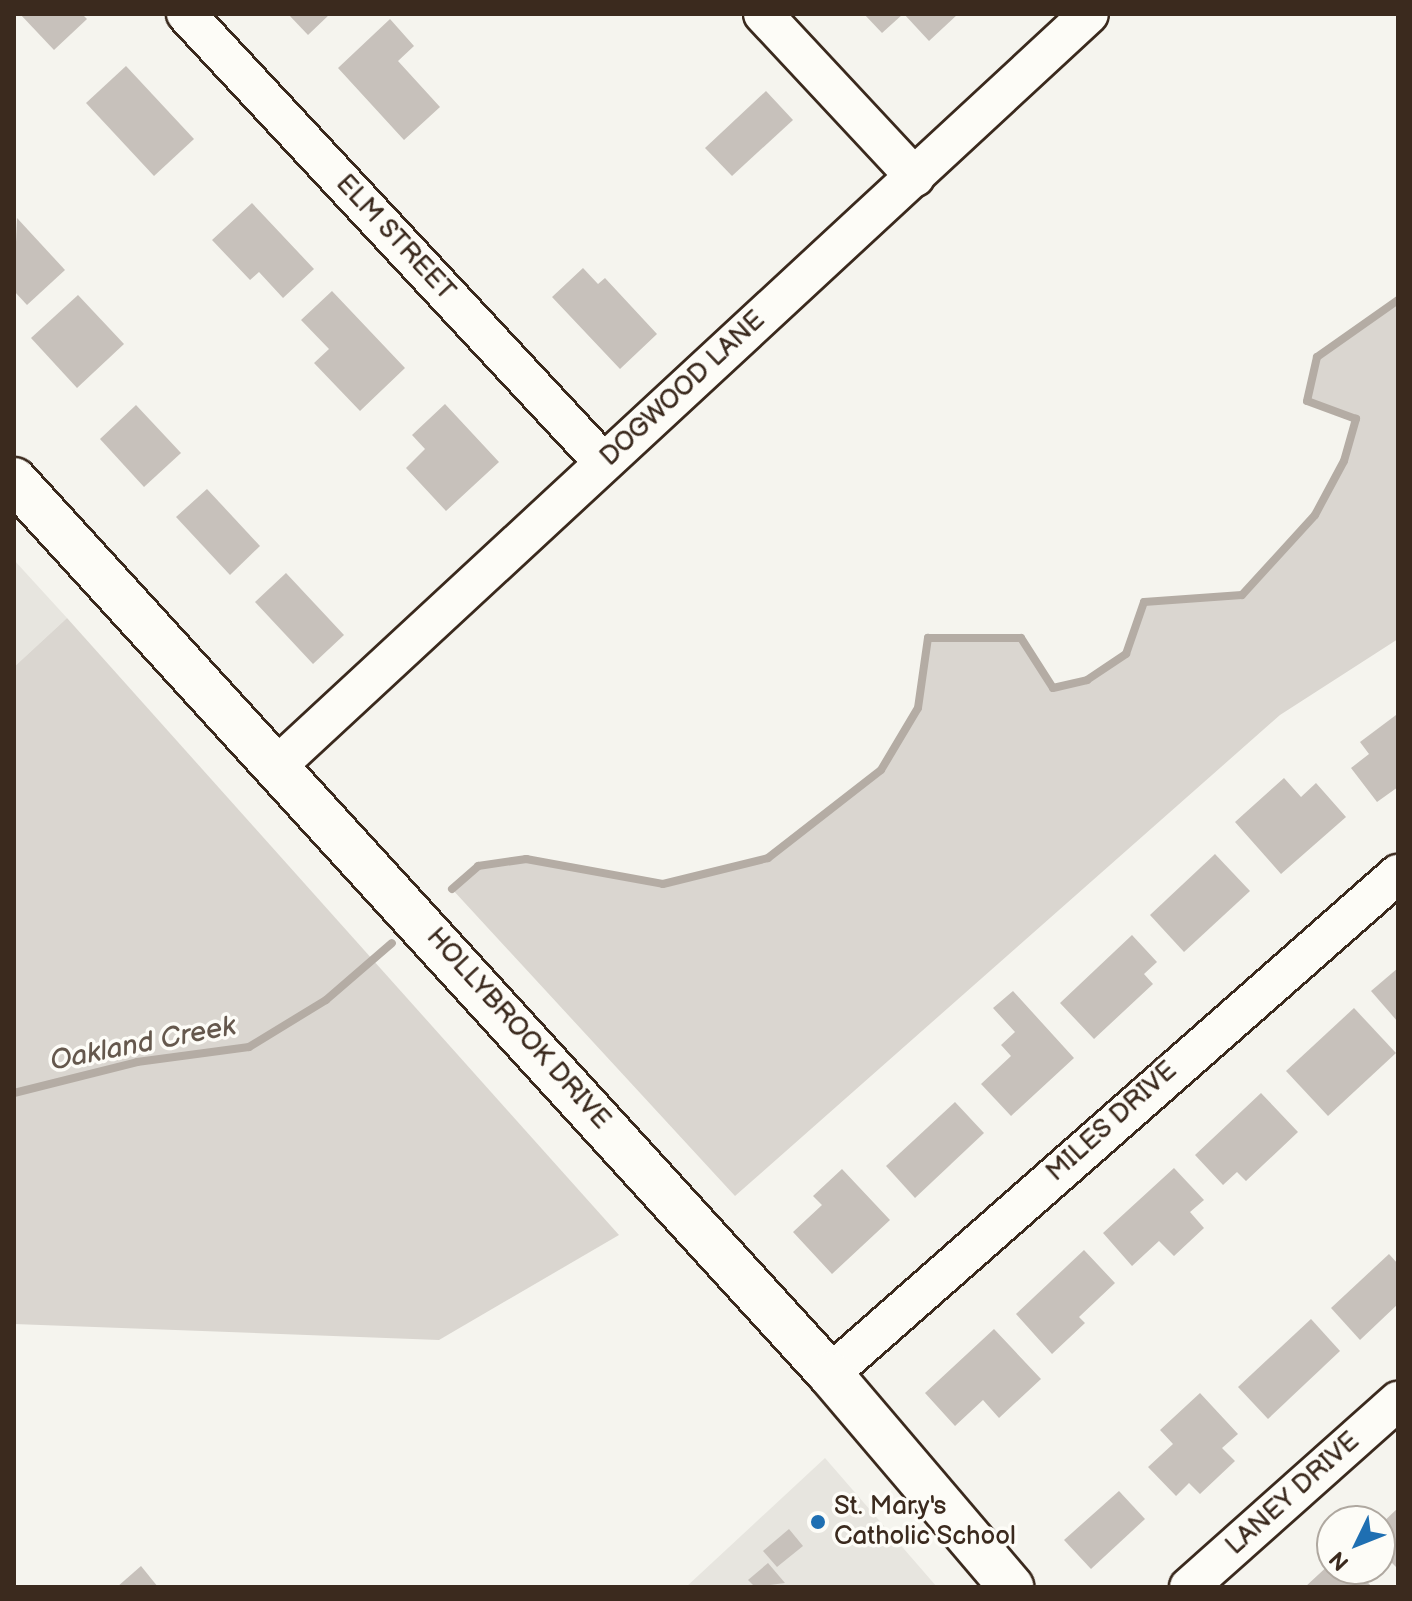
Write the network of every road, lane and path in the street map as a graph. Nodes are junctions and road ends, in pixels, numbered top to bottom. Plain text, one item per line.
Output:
1 (186, 14) edge
2 (763, 14) edge
3 (1089, 14) edge
4 (915, 177) junction
5 (603, 462) junction
6 (14, 480) edge
7 (278, 765) junction
8 (1398, 874) edge
9 (830, 1374) junction
10 (1398, 1401) edge
11 (1011, 1587) edge
12 (1189, 1587) edge

1 - 5 street, ELM STREET
2 - 4 street
3 - 4 street, DOGWOOD LANE
4 - 5 street, DOGWOOD LANE
5 - 7 street, DOGWOOD LANE
6 - 7 main road, HOLLYBROOK DRIVE
7 - 9 main road, HOLLYBROOK DRIVE
8 - 9 street, MILES DRIVE
9 - 11 main road, HOLLYBROOK DRIVE
10 - 12 street, LANEY DRIVE

